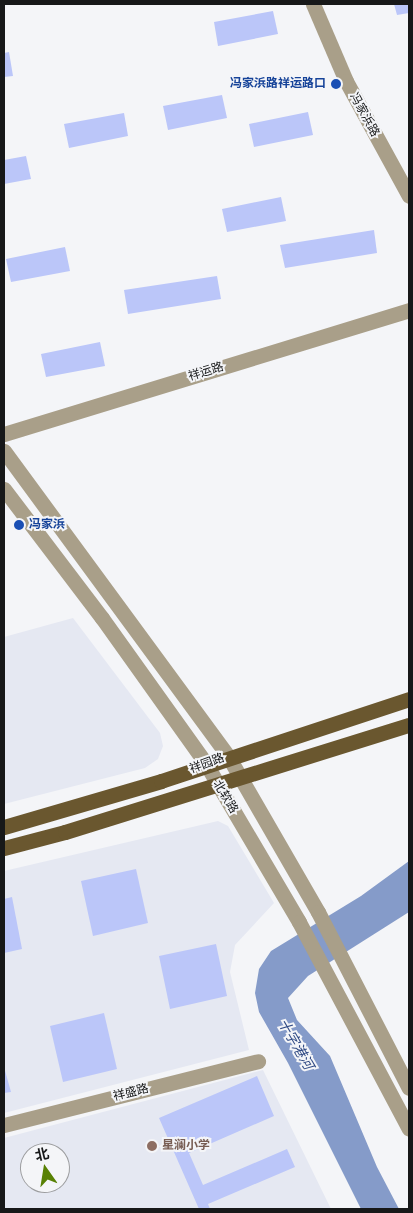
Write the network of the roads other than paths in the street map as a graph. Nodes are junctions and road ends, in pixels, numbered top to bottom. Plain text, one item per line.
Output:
1 (313, 4) edge
2 (409, 196) edge
3 (409, 310) edge
4 (4, 434) edge
5 (4, 451) edge
6 (4, 489) edge
7 (409, 699) edge
8 (409, 725) edge
9 (228, 756) junction
10 (206, 764) junction
11 (240, 778) junction
12 (218, 785) junction
13 (4, 827) edge
14 (4, 848) edge
15 (258, 1061) dead end
16 (409, 1088) edge
17 (4, 1125) edge
18 (409, 1129) edge

1 - 2 street, 冯家浜路
3 - 4 street, 祥运路
5 - 9 street, 北软路
6 - 10 street, 北软路
7 - 9 main road, 祥园路
8 - 11 main road, 祥园路
9 - 10 main road, 祥园路
9 - 11 street, 北软路
10 - 12 street, 北软路
10 - 13 main road, 祥园路
11 - 12 main road, 祥园路
11 - 16 street, 北软路
12 - 14 main road, 祥园路
12 - 18 street, 北软路
15 - 17 street, 祥盛路

